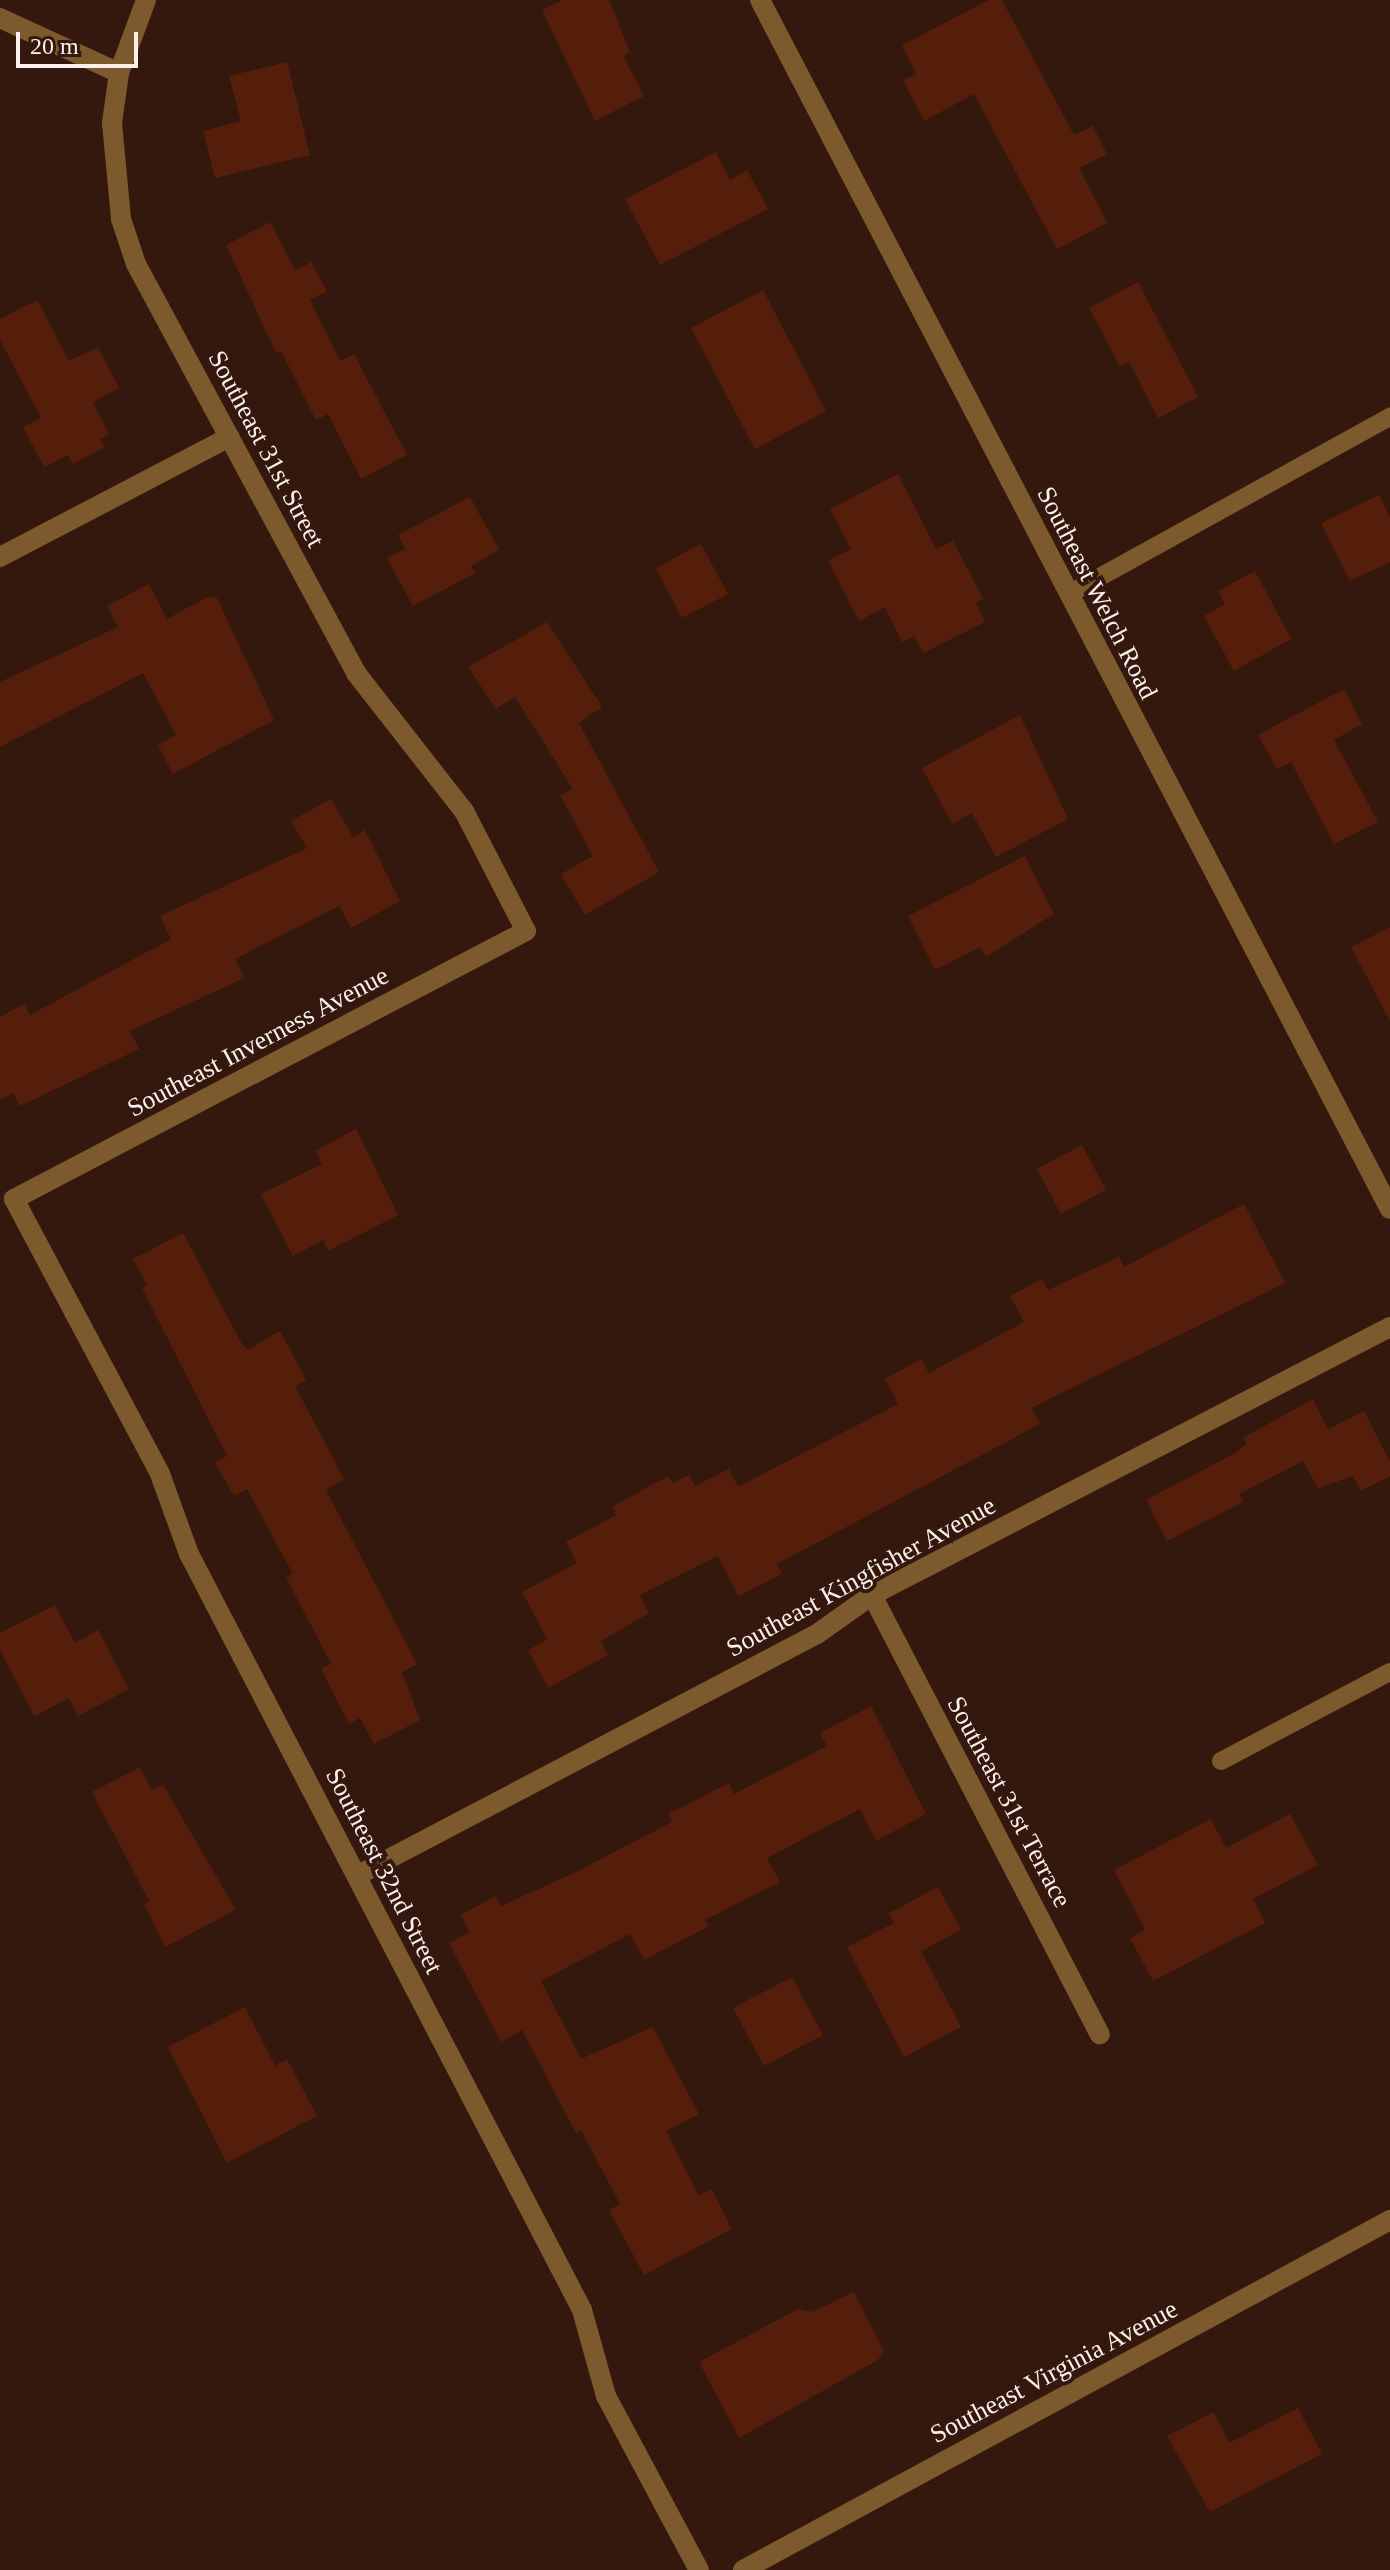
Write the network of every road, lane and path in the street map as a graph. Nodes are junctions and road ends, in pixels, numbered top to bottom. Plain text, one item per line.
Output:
1 (146, 0) edge
2 (760, 0) edge
3 (0, 18) edge
4 (119, 73) junction
5 (1390, 417) edge
6 (230, 437) junction
7 (0, 557) edge
8 (1069, 594) junction
9 (526, 931) joint
10 (14, 1199) joint
11 (1390, 1209) edge
12 (1390, 1327) edge
13 (872, 1595) junction
14 (1390, 1672) edge
15 (1221, 1761) dead end
16 (358, 1875) junction
17 (1100, 2034) dead end
18 (1390, 2220) edge
19 (699, 2570) edge
20 (743, 2570) edge

1 - 4 street, Southeast 31st Street
2 - 8 street, Southeast Welch Road
3 - 4 street
4 - 6 street, Southeast 31st Street
5 - 8 lane
6 - 7 street
6 - 9 street, Southeast 31st Street
8 - 11 street, Southeast Welch Road
9 - 10 street, Southeast Inverness Avenue
10 - 16 street, Southeast 32nd Street
12 - 13 street, Southeast Kingfisher Avenue
13 - 16 street, Southeast Kingfisher Avenue
13 - 17 street, Southeast 31st Terrace
14 - 15 lane
16 - 19 street, Southeast 32nd Street
18 - 20 street, Southeast Virginia Avenue

